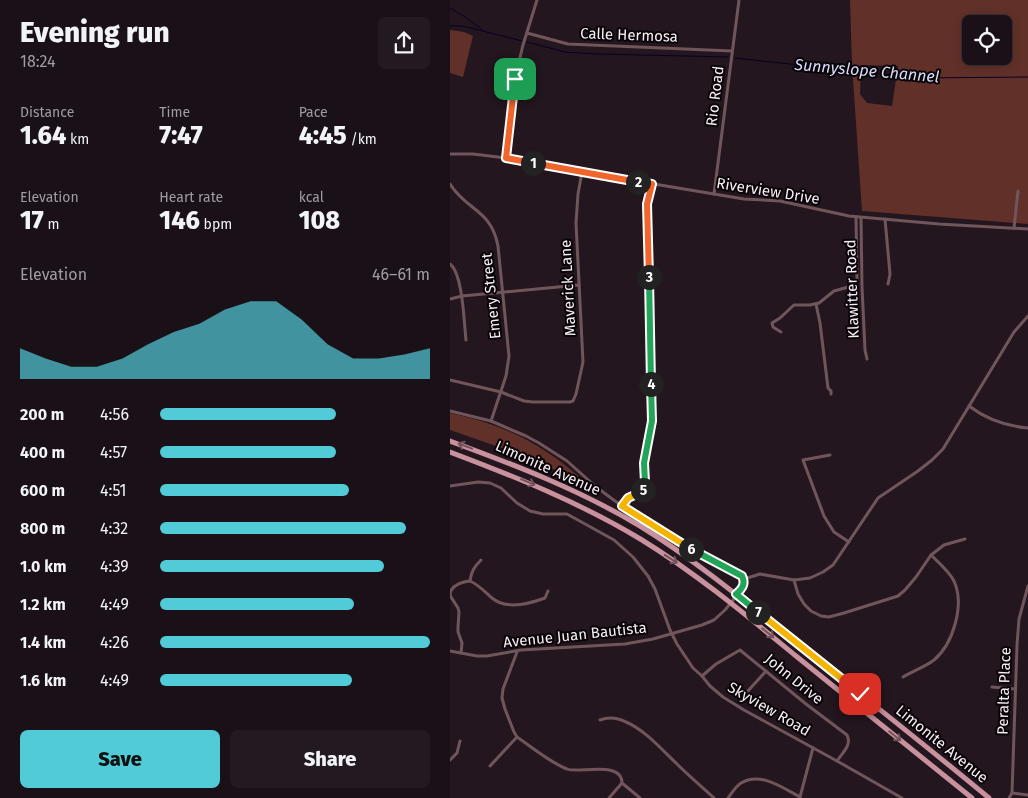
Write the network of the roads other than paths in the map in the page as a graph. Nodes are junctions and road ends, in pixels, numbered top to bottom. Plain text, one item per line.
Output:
1 (537, 0) edge
2 (739, 0) edge
3 (527, 33) junction
4 (732, 53) junction
5 (450, 154) edge
6 (506, 158) junction
7 (582, 172) junction
8 (450, 184) edge
9 (652, 184) junction
10 (1018, 191) dead end
11 (714, 194) junction
12 (858, 217) junction
13 (885, 219) junction
14 (1014, 228) junction
15 (1028, 229) edge
16 (450, 264) edge
17 (857, 281) junction
18 (862, 281) junction
19 (888, 284) dead end
20 (579, 285) junction
21 (503, 293) junction
22 (462, 296) junction
23 (450, 299) edge
24 (816, 304) junction
25 (1028, 316) edge
26 (781, 332) dead end
27 (466, 340) dead end
28 (867, 359) dead end
29 (450, 380) edge
30 (501, 392) junction
31 (831, 394) dead end
32 (969, 406) junction
33 (450, 411) edge
34 (491, 421) junction
35 (1028, 428) edge
36 (450, 441) edge
37 (450, 452) edge
38 (830, 454) dead end
39 (450, 486) edge
40 (622, 506) junction
41 (965, 539) dead end
42 (849, 542) junction
43 (931, 555) junction
44 (481, 560) dead end
45 (744, 579) junction
46 (794, 580) junction
47 (470, 581) junction
48 (1028, 586) edge
49 (548, 591) dead end
50 (450, 593) edge
51 (736, 594) junction
52 (730, 603) junction
53 (672, 634) junction
54 (450, 651) edge
55 (518, 651) junction
56 (461, 653) junction
57 (766, 672) junction
58 (702, 676) junction
59 (903, 677) dead end
60 (992, 686) dead end
61 (1015, 690) junction
62 (747, 692) dead end
63 (600, 720) dead end
64 (517, 737) junction
65 (460, 741) dead end
66 (813, 748) junction
67 (450, 760) edge
68 (837, 761) junction
69 (490, 766) dead end
70 (622, 783) junction
71 (1012, 794) junction
72 (1028, 795) edge
73 (800, 797) edge
74 (609, 798) edge
75 (640, 798) edge
76 (714, 798) edge
77 (728, 798) edge
78 (902, 798) edge
79 (972, 798) edge
80 (989, 798) edge
81 (1009, 798) edge

1 - 3 street
2 - 4 street, Rio Road
3 - 4 street, Calle Hermosa
3 - 6 street
4 - 11 street, Rio Road
5 - 6 street, Riverview Drive
6 - 7 street, Riverview Drive
7 - 9 street, Riverview Drive
7 - 20 street, Maverick Lane
8 - 21 street, Emery Street
9 - 11 street, Riverview Drive
9 - 40 street
10 - 14 street
11 - 12 street, Riverview Drive
12 - 13 street, Riverview Drive
12 - 17 street
12 - 18 street, Klawitter Road
13 - 14 street, Riverview Drive
13 - 19 street
14 - 15 street, Riverview Drive
16 - 22 street
17 - 18 street
17 - 24 street
18 - 28 street, Klawitter Road
20 - 21 street
20 - 30 street, Maverick Lane
21 - 22 street
21 - 30 street, Emery Street
22 - 23 street
22 - 27 street
24 - 26 street
24 - 31 street
25 - 32 street
29 - 30 street
30 - 34 street, Emery Street
32 - 35 street
32 - 42 street
33 - 34 street
34 - 40 street
51 -> 36 main road, Limonite Avenue
37 -> 52 main road, Limonite Avenue
38 - 42 street
39 - 53 street, Skyview Road
40 - 45 street
41 - 43 street
42 - 46 street
43 - 46 street
43 - 59 street
44 - 47 street
45 - 46 street
45 - 51 street, Avenue Juan Bautista
47 - 49 street
47 - 50 street
48 - 61 street, Peralta Place
50 - 56 street
51 - 52 street, Avenue Juan Bautista
51 - 80 main road, Limonite Avenue
52 - 53 street, Avenue Juan Bautista
52 -> 79 main road, Limonite Avenue
53 - 55 street, Avenue Juan Bautista
53 - 58 street, Skyview Road
54 - 56 street, Avenue Juan Bautista
55 - 56 street, Avenue Juan Bautista
55 - 64 street
57 - 58 street, John Drive
57 - 62 street
57 - 68 street, John Drive
58 - 66 street, Skyview Road
60 - 61 street
61 - 71 street, Peralta Place
63 - 76 street
64 - 69 street
64 - 70 street
65 - 67 street
66 - 68 street, Skyview Road
66 - 73 street
68 - 78 street, Skyview Road
70 - 74 street
70 - 75 street
71 - 72 street
71 - 81 street
73 - 77 street

